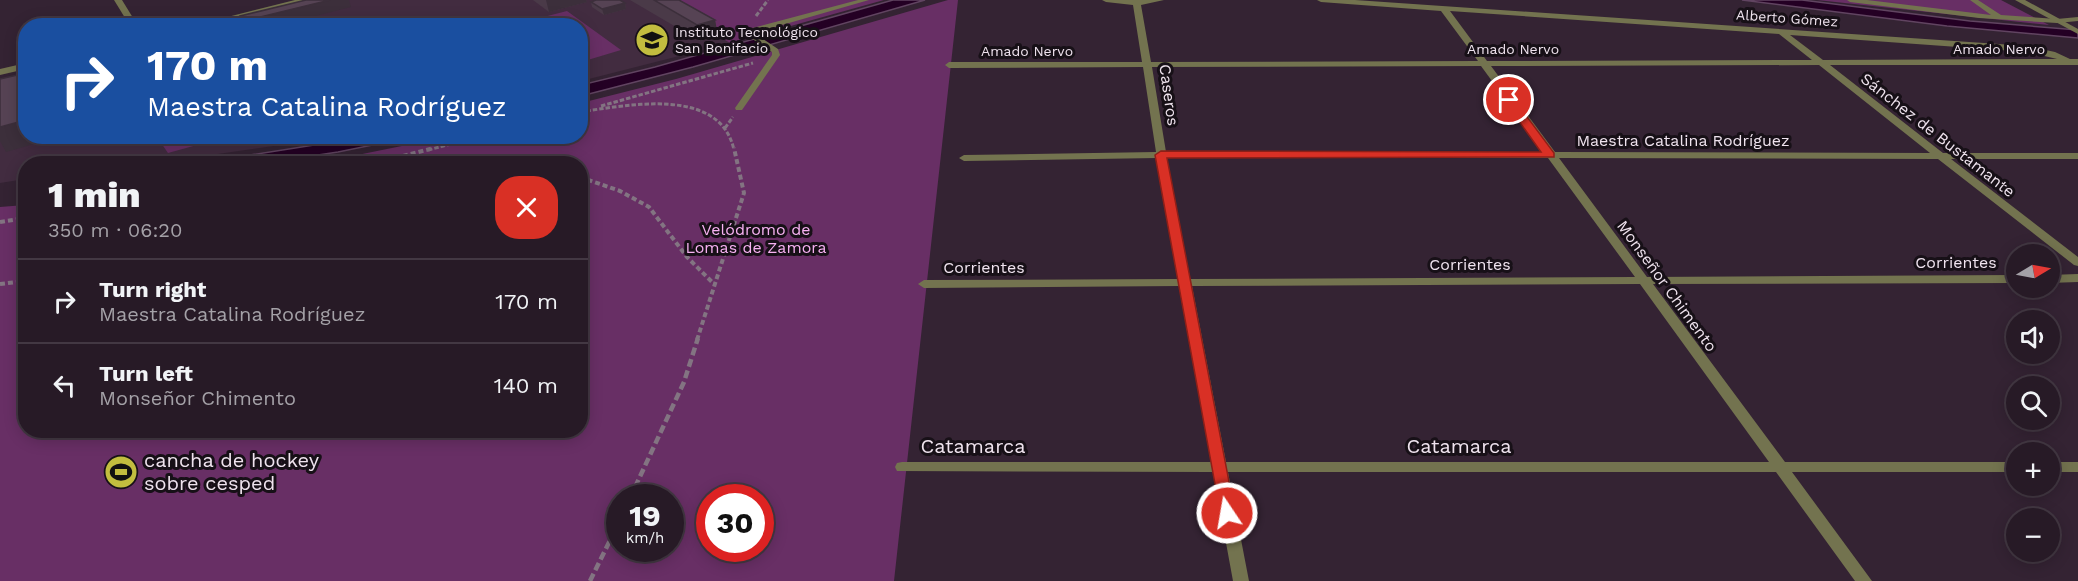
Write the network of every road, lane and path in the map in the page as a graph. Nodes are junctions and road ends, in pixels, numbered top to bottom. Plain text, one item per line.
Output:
1 (118, 0) edge
2 (305, 0) edge
3 (866, 0) edge
4 (1106, 0) edge
5 (1161, 0) edge
6 (1321, 0) edge
7 (1850, 0) edge
8 (1973, 0) edge
9 (2019, 0) edge
10 (1137, 3) junction
11 (1444, 9) junction
12 (129, 18) edge
13 (230, 18) edge
14 (2002, 18) junction
15 (2078, 19) edge
16 (2057, 21) junction
17 (2074, 30) edge
18 (1780, 31) junction
19 (776, 53) junction
20 (2074, 62) edge
21 (1482, 63) junction
22 (1821, 63) junction
23 (1148, 64) junction
24 (949, 65) dead end
25 (18, 68) edge
26 (0, 72) edge
27 (739, 108) dead end
28 (588, 109) edge
29 (588, 110) edge
30 (451, 144) edge
31 (1161, 155) junction
32 (1550, 155) junction
33 (403, 156) edge
34 (2078, 156) edge
35 (1942, 157) junction
36 (964, 158) dead end
37 (588, 180) edge
38 (18, 219) edge
39 (0, 222) edge
40 (2078, 262) edge
41 (1641, 279) junction
42 (2006, 279) edge
43 (2060, 279) edge
44 (2078, 279) edge
45 (18, 281) edge
46 (1184, 282) junction
47 (713, 283) junction
48 (0, 284) edge
49 (924, 284) dead end
50 (902, 467) dead end
51 (1218, 467) junction
52 (1780, 467) junction
53 (2006, 467) edge
54 (2060, 467) edge
55 (2078, 467) edge
56 (637, 484) edge
57 (606, 548) edge
58 (590, 581) edge
59 (1241, 581) edge
60 (1864, 581) edge

1 - 12 street
2 - 13 street
3 - 19 lane
4 - 10 street
5 - 10 street
6 - 11 street, Alberto Gómez
7 - 14 lane
8 - 14 lane
9 - 16 street
10 - 23 street, Caseros
11 - 18 street, Alberto Gómez
11 - 21 street, Monseñor Chimento
14 - 16 lane
15 - 16 street
16 - 17 street
18 - 20 street, Alberto Gómez
18 - 22 street, Sánchez de Bustamante
19 - 27 lane
19 - 28 path
20 - 22 street, Amado Nervo
21 - 22 street, Amado Nervo
21 - 23 street, Amado Nervo
21 - 32 street, Monseñor Chimento
22 - 35 street, Sánchez de Bustamante
23 - 24 street, Amado Nervo
23 - 31 street, Caseros
25 - 26 street
29 - 47 path
30 - 33 path
31 - 32 street, Maestra Catalina Rodríguez
31 - 36 street, Maestra Catalina Rodríguez
31 - 46 street, Caseros
32 - 35 street, Maestra Catalina Rodríguez
32 - 41 street, Monseñor Chimento
34 - 35 street, Maestra Catalina Rodríguez
35 - 40 street, Sánchez de Bustamante
37 - 47 path
38 - 39 path
41 - 42 street, Corrientes
41 - 46 street, Corrientes
41 - 52 street, Monseñor Chimento
43 - 44 street
45 - 48 path
46 - 49 street, Corrientes
46 - 51 street, Caseros
47 - 56 path
50 - 51 street, Catamarca
51 - 52 street, Catamarca
51 - 59 street, Caseros
52 - 53 street, Catamarca
52 - 60 street, Monseñor Chimento
54 - 55 street
57 - 58 path

